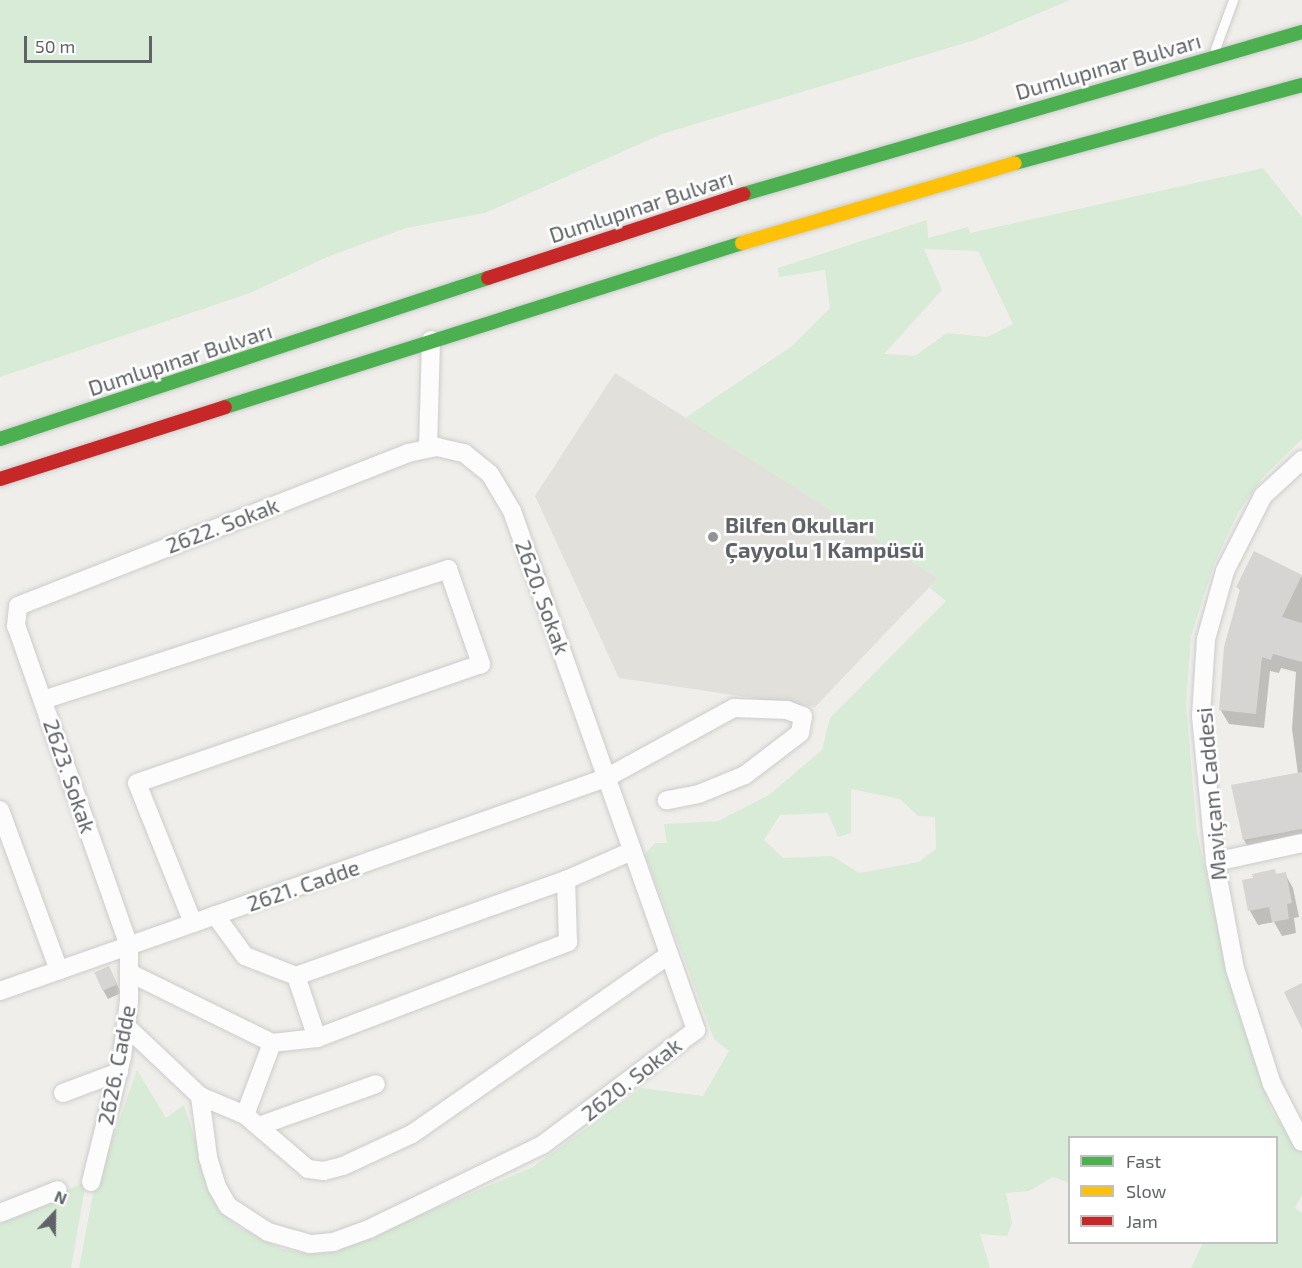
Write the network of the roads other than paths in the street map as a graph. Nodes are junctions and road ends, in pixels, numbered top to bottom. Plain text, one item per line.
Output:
1 (1233, 0) edge
2 (1302, 32) edge
3 (1212, 58) junction
4 (1302, 85) edge
5 (431, 340) junction
6 (0, 440) edge
7 (428, 448) junction
8 (1302, 460) edge
9 (0, 479) edge
10 (18, 606) joint
11 (43, 700) junction
12 (606, 778) junction
13 (667, 800) dead end
14 (2, 819) edge
15 (1302, 843) edge
16 (632, 851) junction
17 (1215, 861) junction
18 (566, 880) junction
19 (215, 915) junction
20 (194, 923) junction
21 (129, 946) junction
22 (669, 955) junction
23 (59, 970) junction
24 (130, 974) junction
25 (296, 976) junction
26 (0, 991) edge
27 (126, 1026) junction
28 (317, 1038) junction
29 (272, 1043) junction
30 (119, 1072) junction
31 (376, 1084) dead end
32 (63, 1093) dead end
33 (200, 1096) junction
34 (245, 1114) junction
35 (259, 1126) junction
36 (1302, 1142) edge
37 (91, 1182) dead end
38 (58, 1190) dead end
39 (0, 1213) edge

1 - 3 lane
2 - 3 highway, Dumlupınar Bulvarı
3 - 6 highway, Dumlupınar Bulvarı
4 - 5 highway
5 - 7 street
5 - 9 highway
7 - 10 street, 2622. Sokak
7 - 12 street, 2620. Sokak
8 - 17 street, Maviçam Caddesi
10 - 11 street, 2623. Sokak
11 - 20 street
11 - 21 street, 2623. Sokak
12 - 13 street, 2621. Cadde
12 - 16 street, 2620. Sokak
12 - 19 street, 2621. Cadde
14 - 23 street
15 - 17 street
16 - 18 street
16 - 22 street, 2620. Sokak
17 - 36 street, Maviçam Caddesi
18 - 25 street
18 - 28 street
19 - 20 street, 2621. Cadde
19 - 25 street
20 - 21 street, 2621. Cadde
21 - 23 street, 2621. Cadde
21 - 24 street, 2626. Cadde
22 - 33 street, 2620. Sokak
22 - 35 street
23 - 26 street, 2621. Cadde
24 - 27 street, 2626. Cadde
24 - 29 street
25 - 28 street
27 - 30 street, 2626. Cadde
27 - 33 street
28 - 29 street
29 - 34 street
30 - 32 street
30 - 37 street, 2626. Cadde
31 - 35 street
33 - 34 street
34 - 35 street
38 - 39 street

